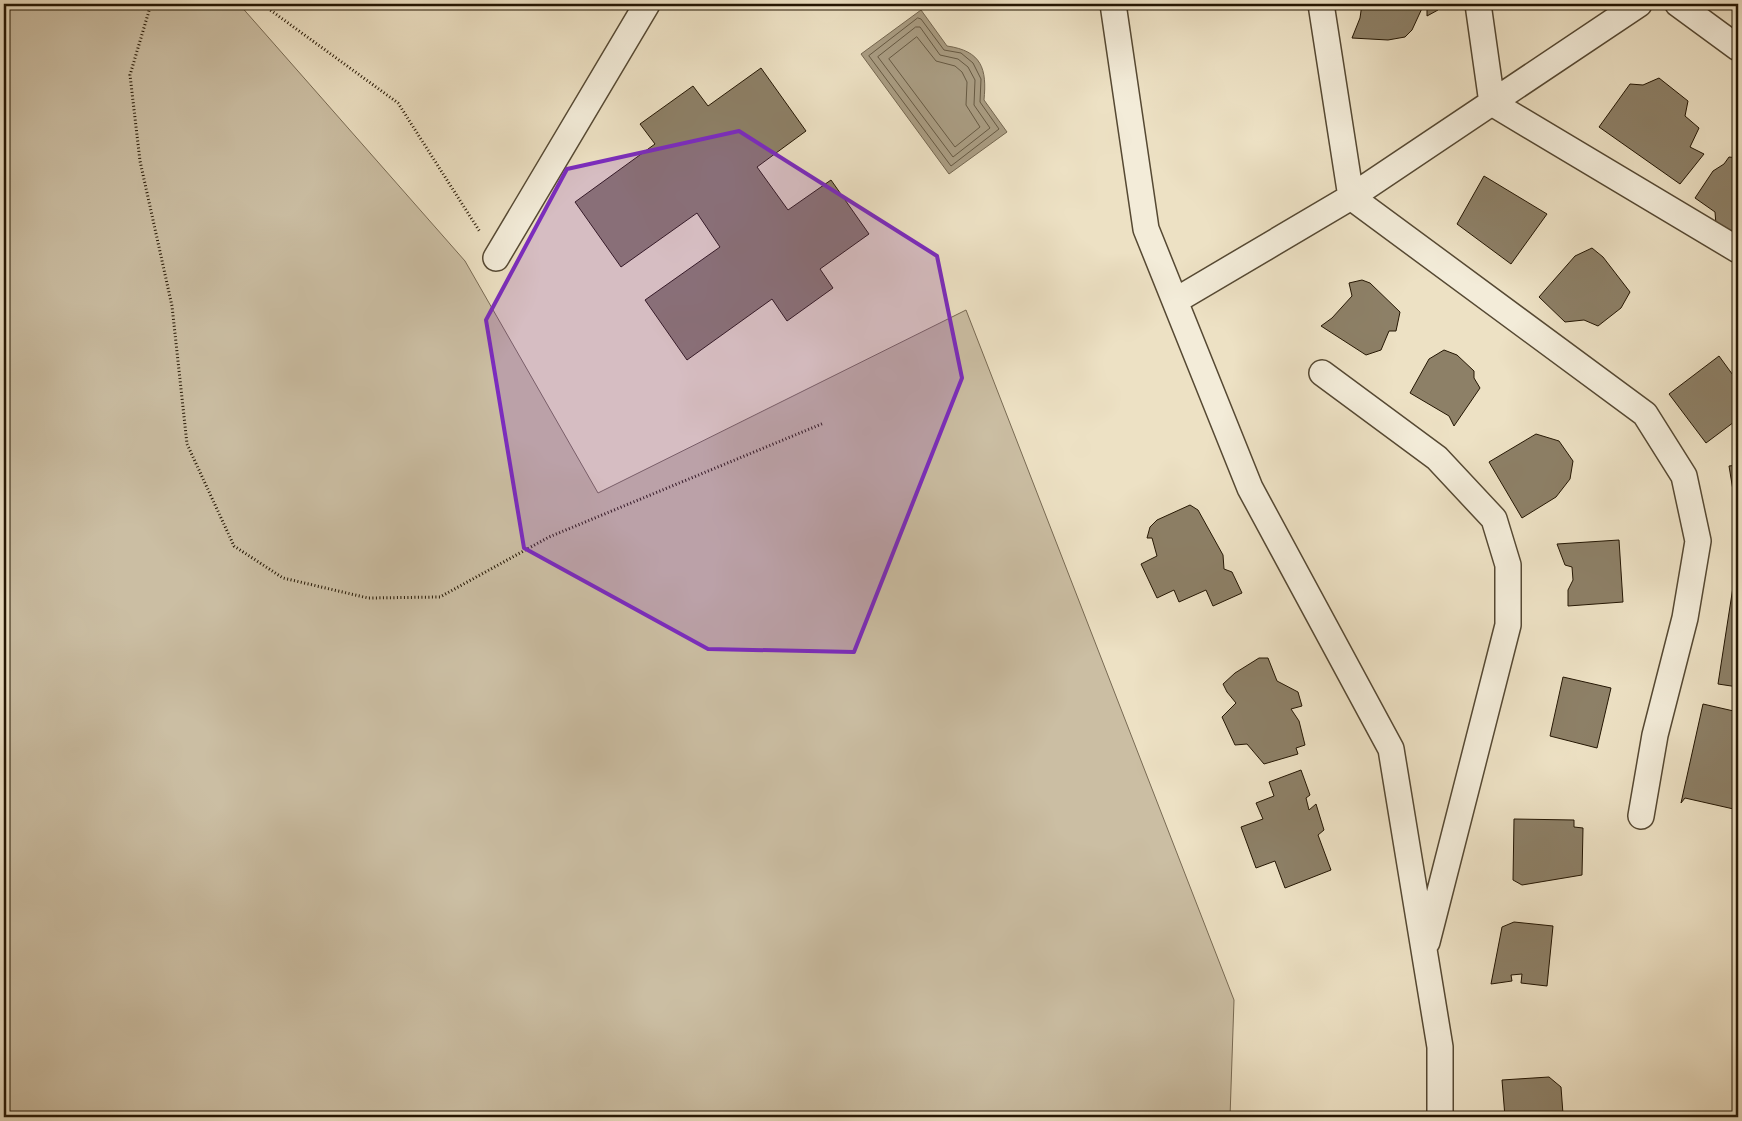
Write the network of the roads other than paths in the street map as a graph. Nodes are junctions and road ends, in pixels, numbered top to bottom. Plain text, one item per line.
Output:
1 (647, 4) edge
2 (1113, 4) edge
3 (1321, 4) edge
4 (1478, 4) edge
5 (1639, 4) edge
6 (1678, 4) edge
7 (1738, 48) edge
8 (1492, 102) junction
9 (1351, 197) junction
10 (1738, 250) edge
11 (496, 258) road end
12 (1175, 301) junction
13 (1322, 373) dead end
14 (1641, 816) dead end
15 (1425, 953) junction
16 (1440, 1117) edge

1 - 11 street
2 - 12 street
3 - 9 street
4 - 8 street
5 - 8 street
6 - 7 street
8 - 9 street
8 - 10 street
9 - 12 street
9 - 14 street
12 - 15 street
13 - 15 street
15 - 16 street

